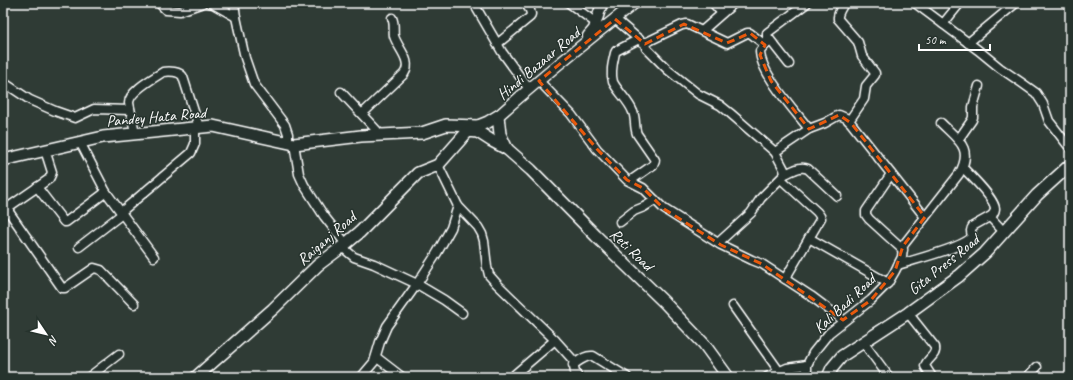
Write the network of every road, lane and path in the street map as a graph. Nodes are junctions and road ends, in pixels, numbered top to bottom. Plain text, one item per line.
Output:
1 (159, 3) edge
2 (203, 3) edge
3 (209, 3) edge
4 (234, 3) edge
5 (525, 3) edge
6 (569, 3) edge
7 (602, 3) edge
8 (635, 3) edge
9 (713, 3) edge
10 (734, 3) edge
11 (807, 3) edge
12 (844, 3) edge
13 (914, 3) edge
14 (960, 3) edge
15 (1016, 3) edge
16 (477, 9) dead end
17 (722, 13) junction
18 (236, 18) junction
19 (392, 18) dead end
20 (615, 19) junction
21 (596, 23) junction
22 (943, 24) junction
23 (702, 31) junction
24 (642, 41) junction
25 (767, 42) junction
26 (968, 43) junction
27 (497, 44) junction
28 (582, 45) junction
29 (789, 64) dead end
30 (539, 81) junction
31 (3, 82) edge
32 (979, 86) dead end
33 (529, 89) junction
34 (341, 92) dead end
35 (130, 110) junction
36 (362, 114) junction
37 (498, 116) junction
38 (849, 121) junction
39 (941, 123) dead end
40 (197, 128) junction
41 (478, 129) junction
42 (809, 129) junction
43 (135, 133) junction
44 (381, 135) junction
45 (958, 140) junction
46 (80, 142) junction
47 (291, 143) junction
48 (1070, 148) edge
49 (507, 149) junction
50 (45, 150) junction
51 (775, 152) junction
52 (3, 160) edge
53 (438, 165) junction
54 (1070, 165) edge
55 (963, 168) junction
56 (891, 174) junction
57 (783, 176) junction
58 (630, 181) junction
59 (36, 187) junction
60 (106, 192) junction
61 (837, 196) dead end
62 (655, 200) junction
63 (458, 206) junction
64 (122, 213) junction
65 (991, 216) junction
66 (925, 217) junction
67 (620, 222) dead end
68 (1004, 232) junction
69 (810, 238) junction
70 (718, 243) junction
71 (344, 246) junction
72 (79, 247) dead end
73 (903, 250) junction
74 (154, 258) dead end
75 (897, 268) junction
76 (785, 279) junction
77 (888, 283) junction
78 (417, 284) junction
79 (134, 304) dead end
80 (733, 306) dead end
81 (462, 313) dead end
82 (908, 313) junction
83 (843, 320) junction
84 (555, 340) junction
85 (864, 342) junction
86 (119, 354) dead end
87 (376, 357) junction
88 (807, 364) junction
89 (573, 365) junction
90 (1037, 367) dead end
91 (779, 371) junction
92 (514, 375) dead end
93 (362, 376) edge
94 (89, 377) edge
95 (196, 377) edge
96 (402, 377) edge
97 (578, 377) edge
98 (627, 377) edge
99 (728, 377) edge
100 (767, 377) edge
101 (809, 377) edge
102 (828, 377) edge
103 (889, 377) edge
104 (932, 377) edge
105 (1027, 377) edge

1 - 2 street
3 - 18 street
4 - 18 street
5 - 27 street
6 - 21 street
7 - 21 street
8 - 20 street, Hindi Bazaar Road
9 - 17 street
10 - 17 street
11 - 25 street
12 - 38 street
13 - 22 street
14 - 22 street
15 - 26 street
16 - 27 street
17 - 23 street
18 - 47 street
19 - 36 street
20 - 24 street
20 - 28 street, Hindi Bazaar Road
21 - 28 street
22 - 26 street
23 - 24 street
23 - 25 street
24 - 51 street
24 - 58 street
25 - 29 street
25 - 42 street
26 - 48 street
27 - 33 street
28 - 30 street, Hindi Bazaar Road
30 - 33 street, Hindi Bazaar Road
30 - 58 street
31 - 35 street
32 - 45 street
33 - 37 street, Hindi Bazaar Road
34 - 36 street
35 - 40 street
35 - 43 street
36 - 44 street
37 - 41 main road
37 - 49 main road
38 - 42 street
38 - 56 street
39 - 45 street
40 - 43 main road, Pandey Hata Road
40 - 47 main road, Pandey Hata Road
40 - 64 street
41 - 44 main road, Pandey Hata Road
41 - 49 main road
41 - 53 main road, Raiganj Road
42 - 51 street
43 - 46 main road, Pandey Hata Road
44 - 47 main road, Pandey Hata Road
45 - 55 street
46 - 50 main road, Pandey Hata Road
46 - 60 street
47 - 71 street
49 - 99 main road, Reti Road
50 - 52 main road, Pandey Hata Road
50 - 59 street
51 - 57 street
53 - 63 street
53 - 71 main road, Raiganj Road
54 - 68 main road, Gita Press Road
55 - 65 street
55 - 66 street, Kali Badi Road
56 - 66 street
56 - 73 street
57 - 61 street
57 - 69 street
57 - 70 street
58 - 62 street
59 - 60 street
59 - 79 street
60 - 64 street
62 - 67 street
62 - 70 street
63 - 78 street
63 - 84 street
64 - 72 street
64 - 74 street
65 - 68 street
65 - 75 street
66 - 73 street, Kali Badi Road
68 - 82 main road, Gita Press Road
69 - 76 street
69 - 77 street
70 - 76 street
71 - 78 street
71 - 95 main road, Raiganj Road
73 - 75 street, Kali Badi Road
75 - 77 street, Kali Badi Road
76 - 83 street
77 - 83 street, Kali Badi Road
78 - 81 street
78 - 87 street
80 - 91 street
82 - 85 main road, Gita Press Road
82 - 104 street
83 - 88 street, Kali Badi Road
84 - 89 street
84 - 92 street
85 - 102 main road, Gita Press Road
85 - 103 street
86 - 94 street
87 - 93 street
87 - 96 street
88 - 91 street
88 - 101 street
89 - 97 street
89 - 98 street
90 - 105 street
91 - 100 street

